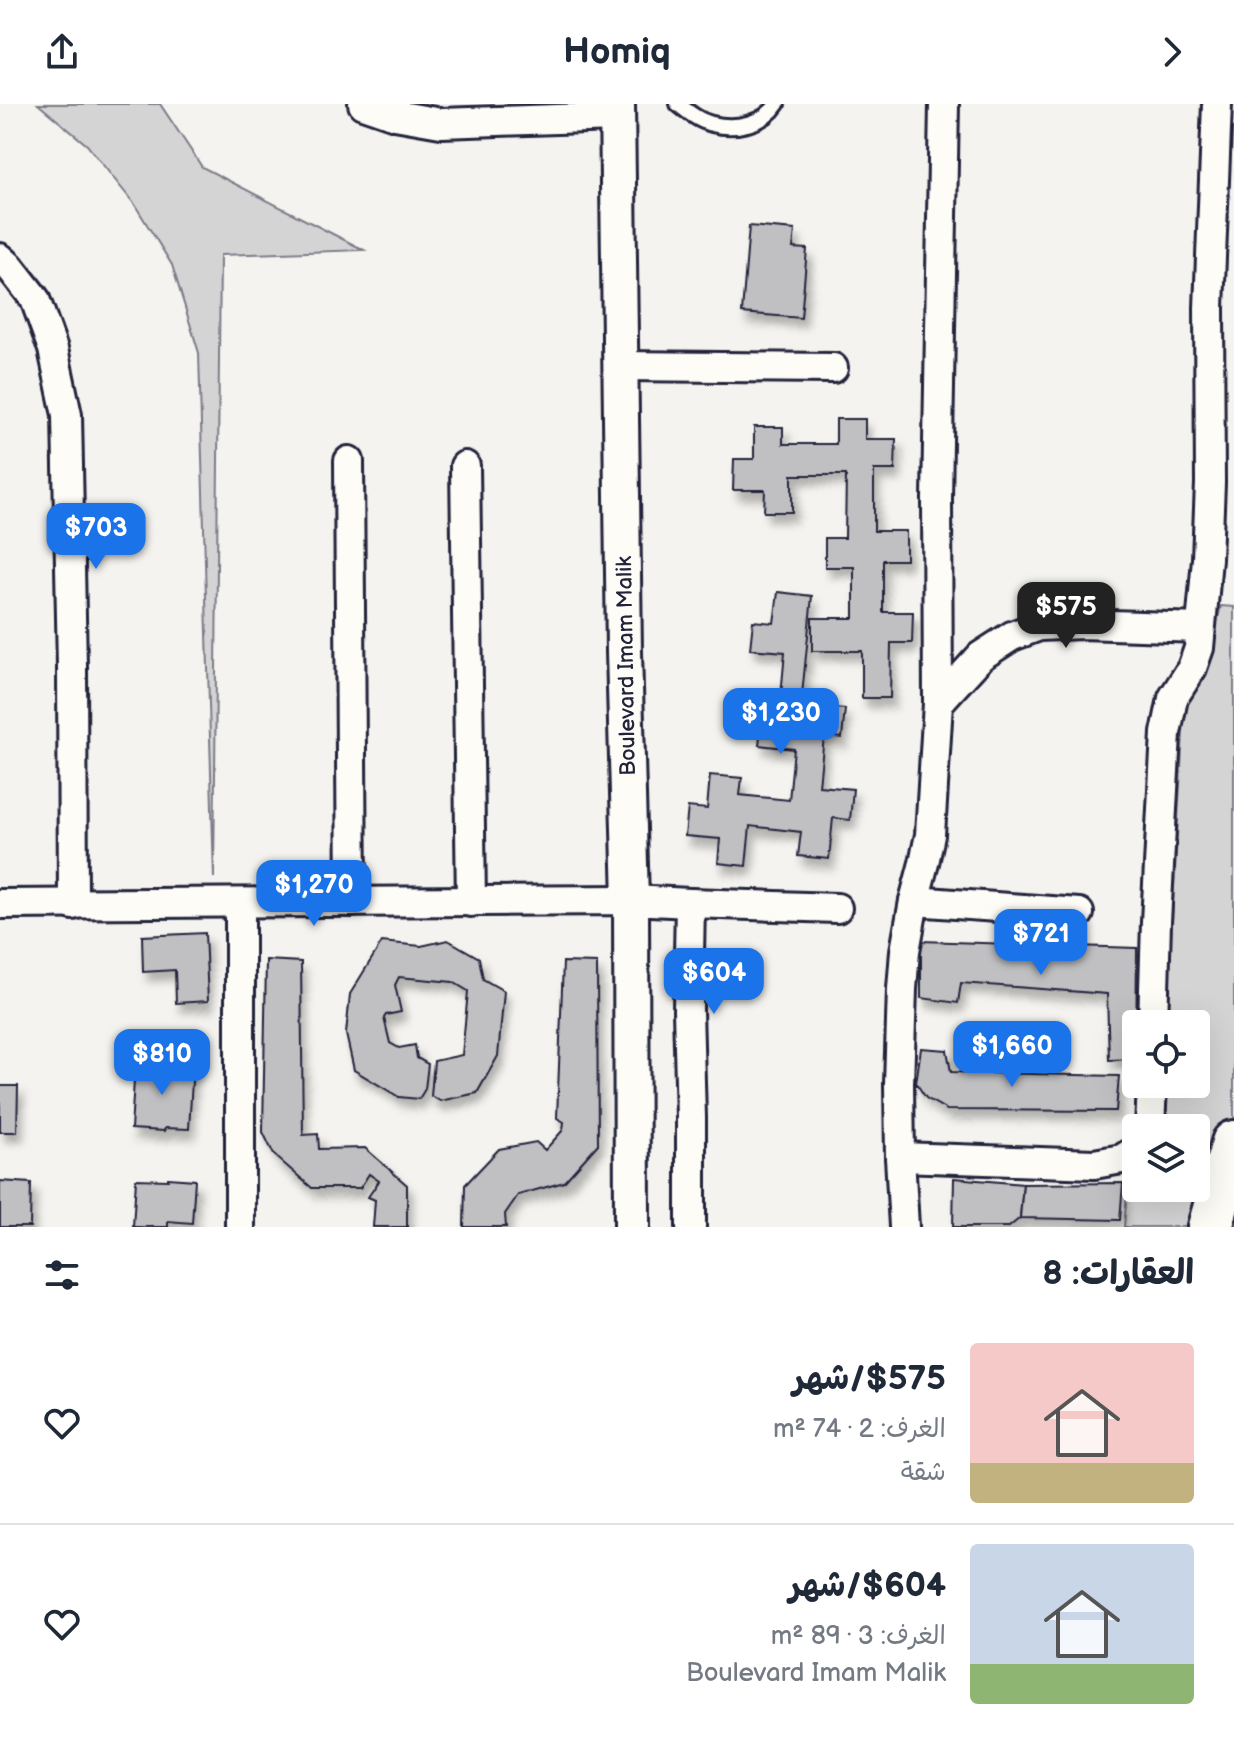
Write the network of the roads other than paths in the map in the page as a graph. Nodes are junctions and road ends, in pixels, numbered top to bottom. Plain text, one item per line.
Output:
1 (363, 104) edge
2 (678, 104) edge
3 (777, 104) edge
4 (944, 104) edge
5 (1217, 104) edge
6 (395, 109) edge
7 (616, 110) edge
8 (515, 112) edge
9 (0, 258) edge
10 (621, 366) junction
11 (833, 368) dead end
12 (349, 461) dead end
13 (465, 466) dead end
14 (1200, 628) junction
15 (938, 703) junction
16 (631, 900) junction
17 (914, 901) junction
18 (352, 902) junction
19 (471, 902) junction
20 (240, 903) junction
21 (690, 903) junction
22 (0, 904) edge
23 (73, 905) junction
24 (837, 908) dead end
25 (1079, 913) dead end
26 (1153, 1010) edge
27 (1234, 1143) edge
28 (900, 1157) junction
29 (1122, 1159) edge
30 (1234, 1209) edge
31 (240, 1227) edge
32 (632, 1227) edge
33 (691, 1227) edge
34 (904, 1227) edge
35 (1210, 1227) edge
36 (1229, 1227) edge

1 - 6 street
2 - 3 lane
4 - 15 street
5 - 14 street
6 - 8 street
7 - 8 street
7 - 10 street, Boulevard Imam Malik
9 - 23 street
10 - 11 street
10 - 16 street, Boulevard Imam Malik
12 - 18 street
13 - 19 street
14 - 15 street
14 - 26 street
15 - 17 street
16 - 19 street
16 - 21 street
16 - 32 street, Boulevard Imam Malik
17 - 25 street
17 - 28 street
18 - 19 street
18 - 20 street
20 - 23 street
20 - 31 street
21 - 24 street
21 - 33 street
22 - 23 street
27 - 35 highway
28 - 29 street
28 - 34 street
30 - 36 highway

